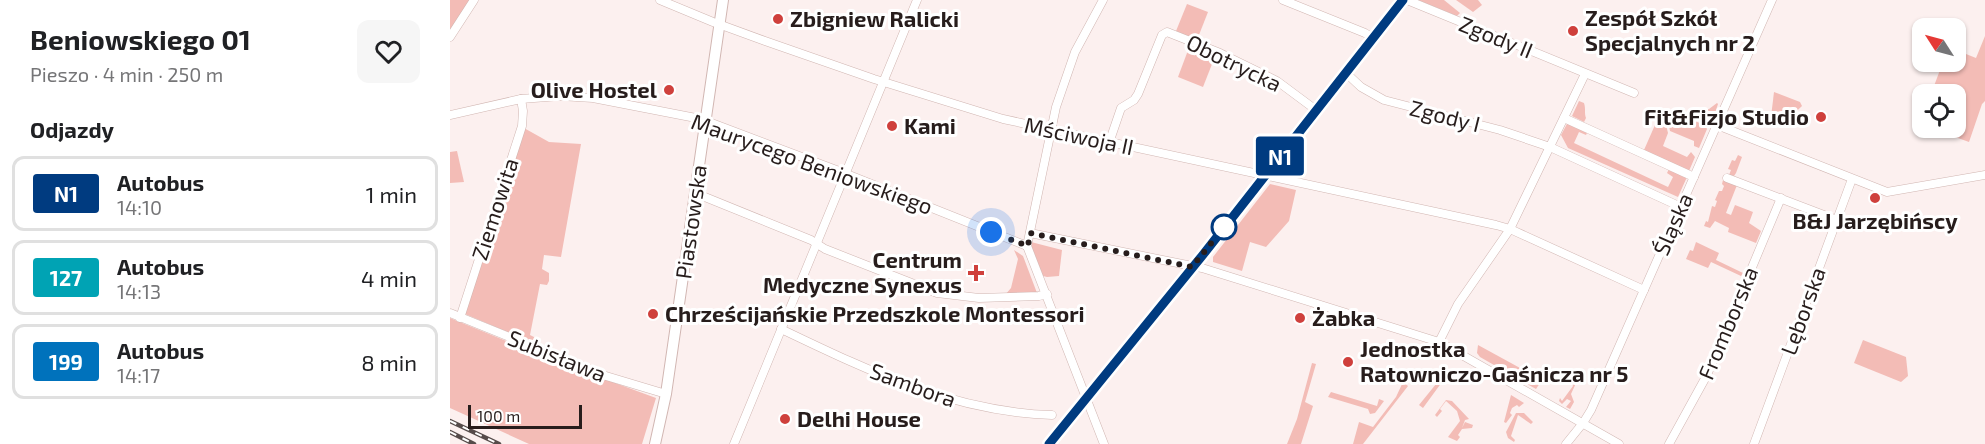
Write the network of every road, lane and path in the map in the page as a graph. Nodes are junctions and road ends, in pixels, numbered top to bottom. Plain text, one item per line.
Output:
1 (474, 0) edge
2 (660, 0) edge
3 (723, 0) edge
4 (917, 0) edge
5 (1103, 0) edge
6 (1283, 0) edge
7 (1405, 0) edge
8 (1772, 0) edge
9 (720, 25) junction
10 (450, 37) edge
11 (1373, 38) junction
12 (1346, 73) junction
13 (1585, 74) junction
14 (883, 81) junction
15 (1634, 93) dead end
16 (521, 99) junction
17 (1316, 110) junction
18 (450, 115) edge
19 (1564, 118) junction
20 (705, 120) junction
21 (1717, 125) junction
22 (1050, 130) junction
23 (1109, 143) junction
24 (1550, 147) junction
25 (845, 174) junction
26 (1266, 175) junction
27 (1985, 175) edge
28 (1694, 177) junction
29 (1728, 178) dead end
30 (1852, 179) junction
31 (694, 193) junction
32 (1781, 198) junction
33 (1681, 207) junction
34 (1837, 219) junction
35 (1510, 229) junction
36 (1030, 233) junction
37 (816, 244) junction
38 (1028, 246) junction
39 (1192, 267) junction
40 (1644, 290) junction
41 (1047, 294) junction
42 (450, 313) edge
43 (460, 318) junction
44 (781, 329) junction
45 (1439, 342) junction
46 (666, 394) junction
47 (1087, 398) junction
48 (1052, 415) dead end
49 (1583, 423) junction
50 (655, 444) edge
51 (734, 444) edge
52 (1049, 444) edge
53 (1104, 444) edge
54 (1566, 444) edge
55 (1618, 444) edge
56 (1669, 444) edge
57 (1754, 444) edge

1 - 10 street
2 - 9 street, Mściwoja II
3 - 9 street, Piastowska
4 - 14 street
5 - 22 street
6 - 11 street
7 - 11 street
7 - 13 street, Zgody II
8 - 21 street, Śląska
9 - 14 street, Mściwoja II
9 - 20 street, Piastowska
11 - 12 street
12 - 17 street
12 - 24 street, Zgody I
13 - 15 street, Zgody II
13 - 19 street
14 - 22 street, Mściwoja II
14 - 25 street
16 - 18 street, Maurycego Beniowskiego
16 - 20 street, Maurycego Beniowskiego
16 - 43 street, Ziemowita
17 - 23 street, Obotrycka
17 - 26 street
19 - 24 street
19 - 28 street
20 - 25 street, Maurycego Beniowskiego
20 - 31 street, Piastowska
21 - 28 street, Śląska
21 - 30 street
22 - 23 street, Mściwoja II
22 - 36 street
23 - 26 street, Mściwoja II
24 - 33 street, Zgody I
24 - 35 street
25 - 37 street
25 - 38 street, Maurycego Beniowskiego
26 - 35 street, Mściwoja II
26 - 39 street
27 - 30 street
28 - 33 street, Śląska
29 - 32 street
30 - 34 street, Lęborska
31 - 37 street
31 - 46 street, Piastowska
32 - 34 street
32 - 56 street, Fromborska
33 - 40 street, Śląska
34 - 57 street, Lęborska
35 - 40 street, Mściwoja II
35 - 45 street
36 - 38 street
36 - 39 street
37 - 41 street
37 - 44 street
38 - 41 street
39 - 45 street
39 - 47 street
40 - 49 street, Śląska
41 - 47 street
42 - 43 street, Subisława
43 - 46 street, Subisława
44 - 48 street, Sambora
44 - 51 street
45 - 49 street
46 - 50 street, Piastowska
47 - 52 street
47 - 53 street
49 - 54 street, Śląska
49 - 55 street

